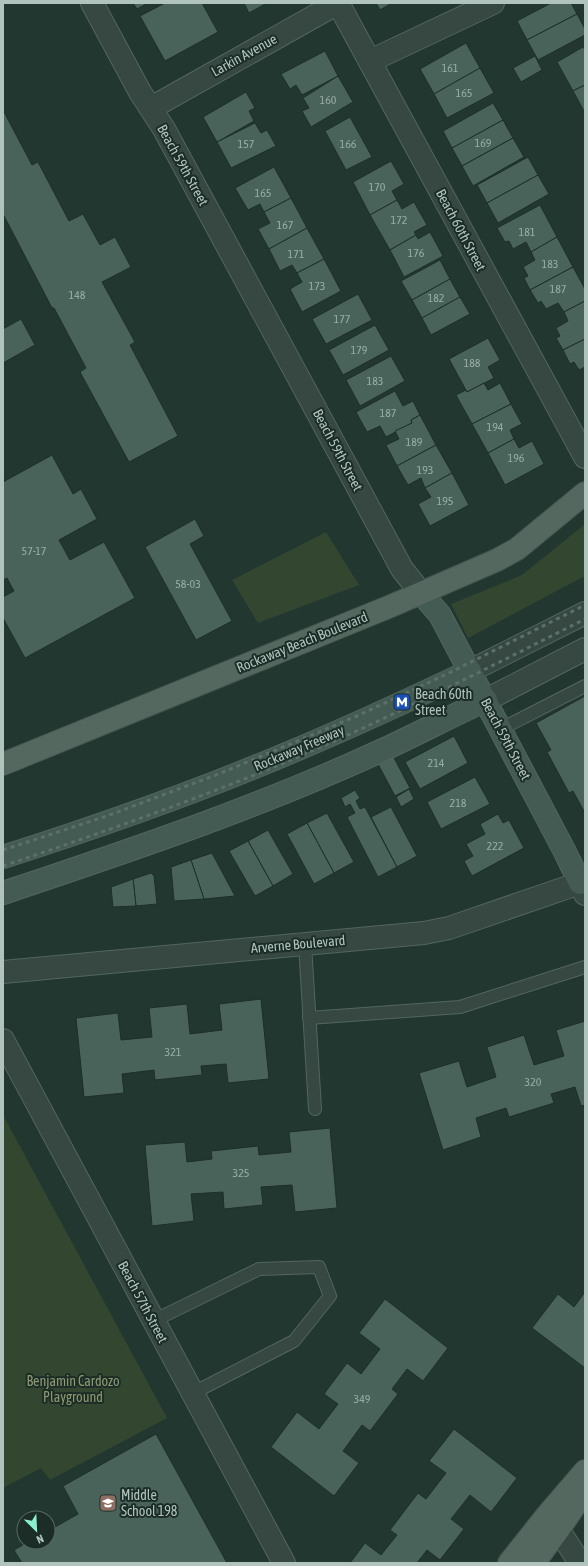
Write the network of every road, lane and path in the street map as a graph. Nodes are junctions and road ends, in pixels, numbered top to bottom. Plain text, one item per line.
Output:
1 (92, 3) edge
2 (338, 3) edge
3 (493, 3) edge
4 (370, 61) junction
5 (151, 108) junction
6 (585, 457) edge
7 (585, 493) edge
8 (422, 593) junction
9 (585, 613) edge
10 (585, 649) edge
11 (470, 671) junction
12 (585, 686) edge
13 (486, 700) junction
14 (501, 729) junction
15 (3, 764) edge
16 (3, 857) edge
17 (583, 886) edge
18 (3, 893) edge
19 (304, 944) junction
20 (585, 967) edge
21 (3, 972) edge
22 (309, 1018) junction
23 (3, 1040) edge
24 (315, 1109) dead end
25 (153, 1321) junction
26 (193, 1393) junction
27 (585, 1471) edge
28 (585, 1491) edge
29 (554, 1522) junction
30 (284, 1563) edge
31 (509, 1563) edge
32 (534, 1563) edge
33 (580, 1563) edge

1 - 5 street, Beach 59th Street
2 - 4 street, Beach 60th Street
2 - 5 street, Larkin Avenue
3 - 4 street
4 - 6 street, Beach 60th Street
5 - 8 street, Beach 59th Street
7 - 8 main road, Rockaway Beach Boulevard
8 - 11 street, Beach 59th Street
8 - 15 main road, Rockaway Beach Boulevard
9 - 11 street, Rockaway Freeway
10 - 13 street
11 - 13 street, Beach 59th Street
11 - 16 street, Rockaway Freeway
12 - 14 lane
13 - 14 street, Beach 59th Street
13 - 18 street
14 - 17 street, Beach 59th Street
17 - 19 street, Arverne Boulevard
19 - 21 street, Arverne Boulevard
19 - 22 lane
20 - 22 lane
22 - 24 lane
23 - 25 street, Beach 57th Street
25 - 26 street, Beach 57th Street
25 - 26 lane
26 - 30 street, Beach 57th Street
27 - 29 main road
28 - 29 main road
29 - 31 main road
29 - 32 main road
29 - 33 street

